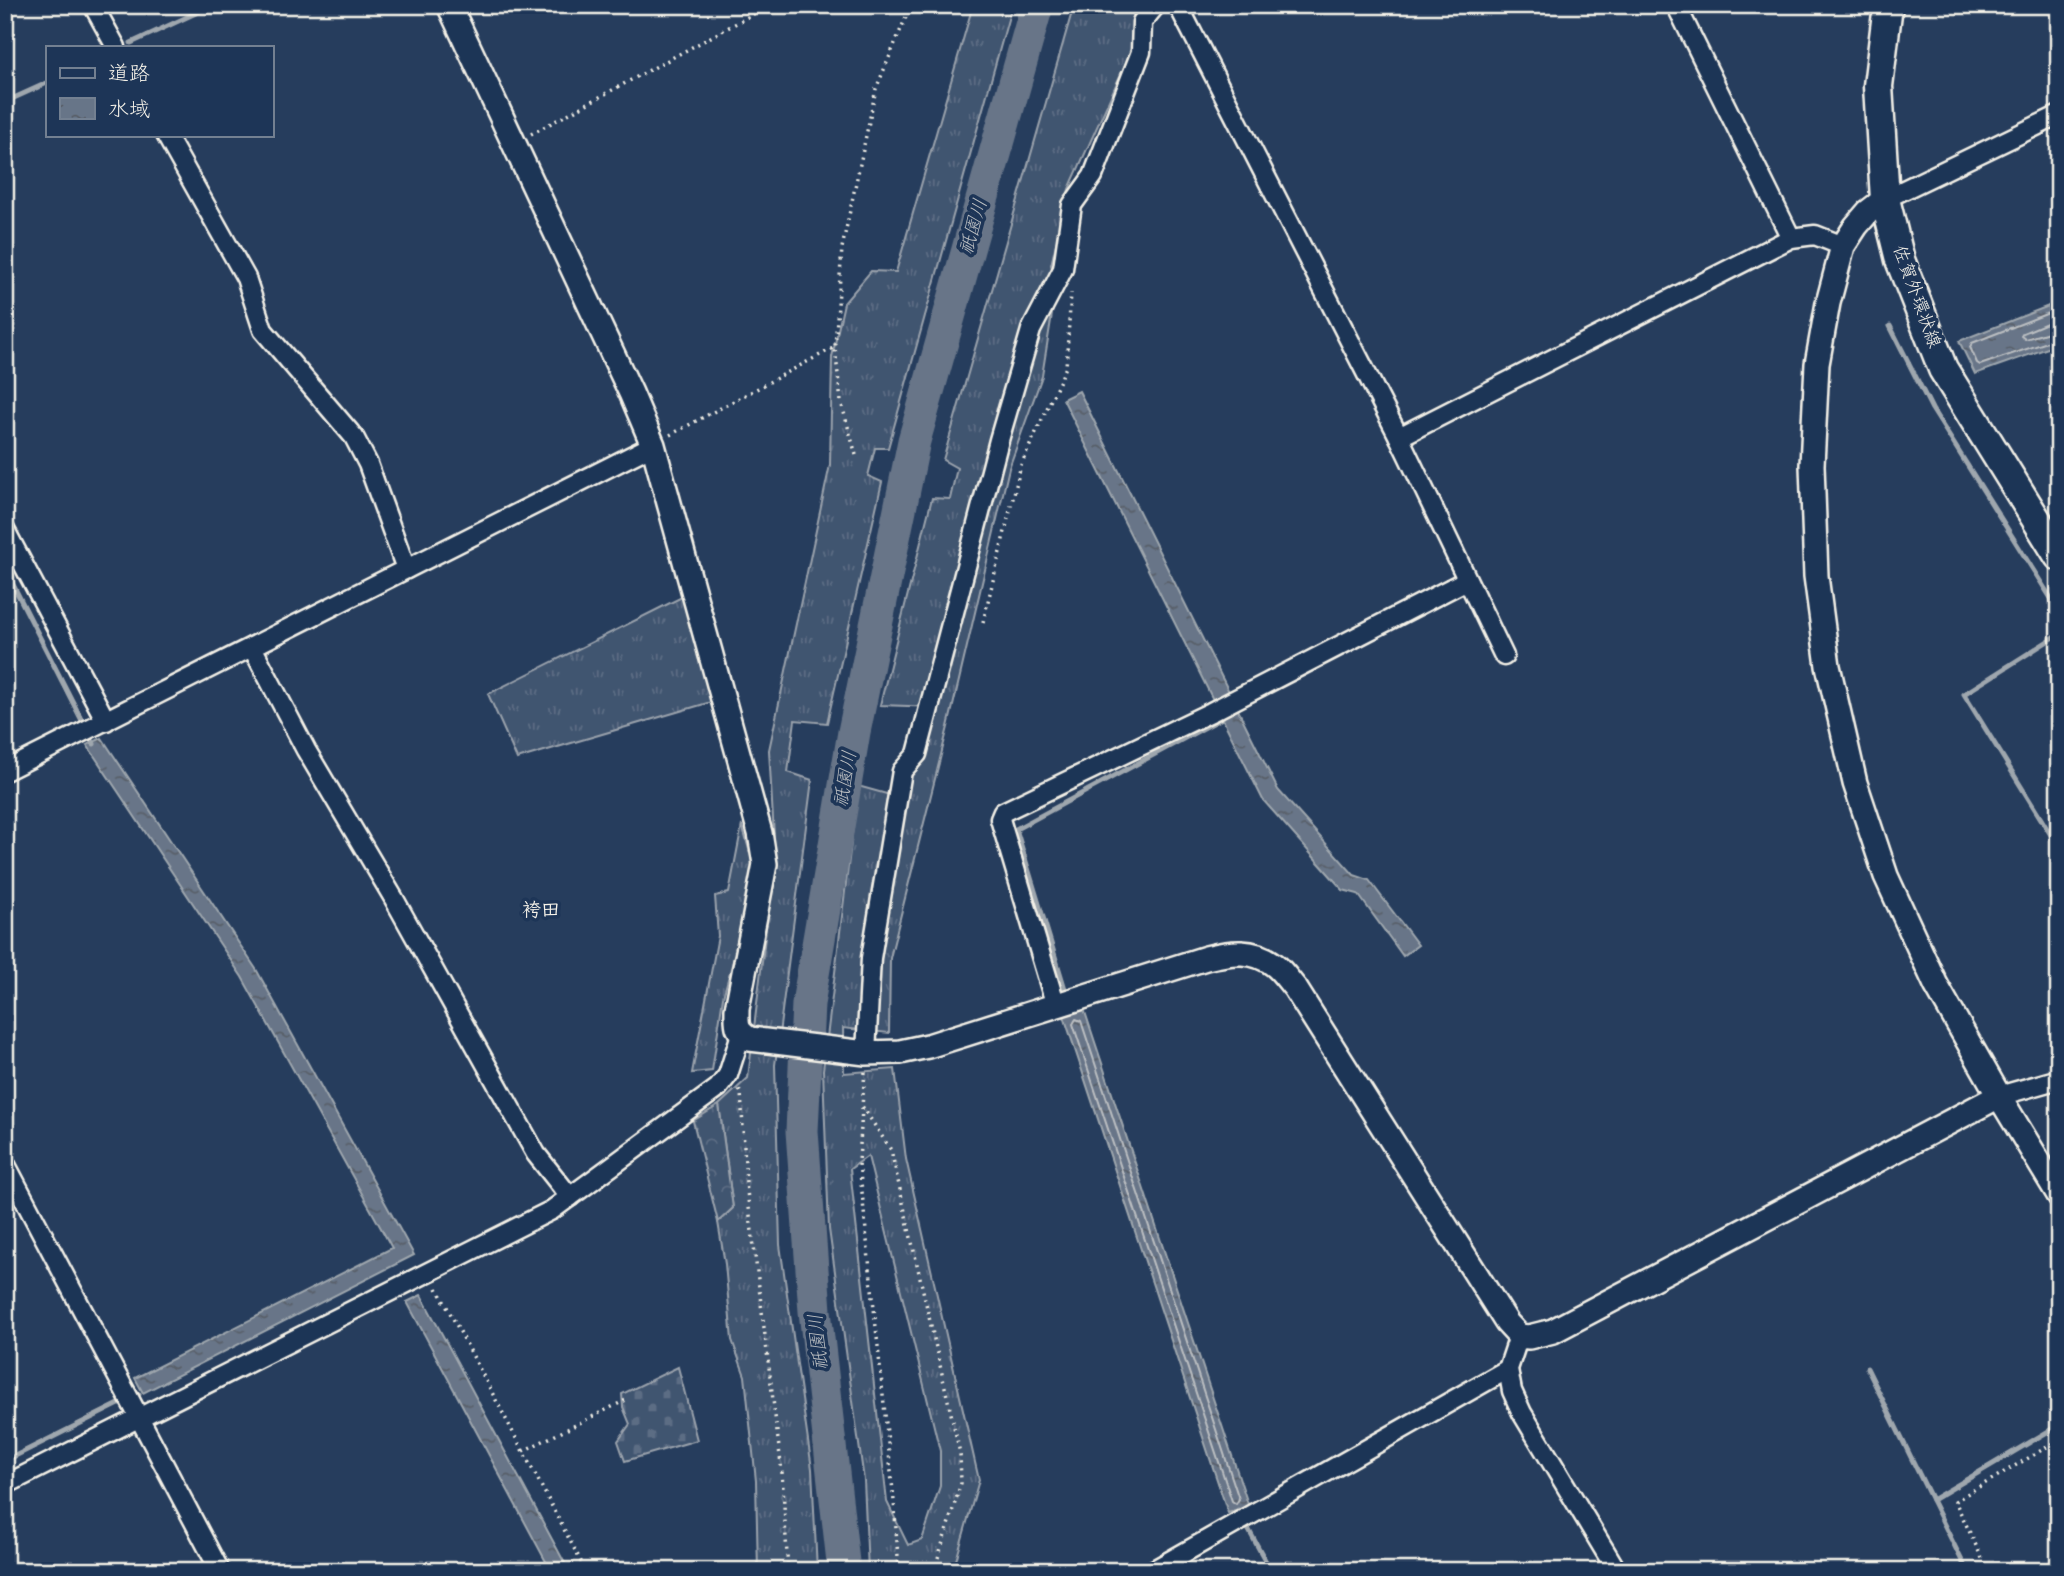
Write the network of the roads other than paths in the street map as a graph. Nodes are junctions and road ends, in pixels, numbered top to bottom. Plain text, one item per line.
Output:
1 (93, 5) edge
2 (449, 5) edge
3 (1156, 5) edge
4 (1178, 5) edge
5 (1676, 5) edge
6 (1888, 5) edge
7 (115, 46) edge
8 (2059, 115) edge
9 (167, 136) edge
10 (1885, 199) junction
11 (1791, 238) junction
12 (1843, 246) junction
13 (1399, 437) junction
14 (653, 445) junction
15 (5, 530) edge
16 (2059, 556) edge
17 (406, 569) junction
18 (1467, 580) junction
19 (252, 647) junction
20 (1504, 656) dead end
21 (106, 720) junction
22 (5, 771) edge
23 (1056, 1006) junction
24 (746, 1037) junction
25 (866, 1053) junction
26 (2059, 1079) edge
27 (1999, 1096) junction
28 (5, 1163) edge
29 (2059, 1195) edge
30 (570, 1197) junction
31 (1519, 1336) junction
32 (1508, 1369) junction
33 (139, 1417) junction
34 (5, 1485) edge
35 (220, 1571) edge
36 (1153, 1571) edge
37 (1617, 1571) edge

1 - 7 street
2 - 14 street
3 - 25 street
4 - 13 street
5 - 11 street
6 - 10 main road, 佐賀外環状線
8 - 10 street
9 - 17 street
10 - 12 street
10 - 16 main road, 佐賀外環状線
11 - 12 street
11 - 13 street
12 - 27 street
13 - 18 street
14 - 17 street
14 - 24 street
15 - 21 street
17 - 19 street
18 - 20 street
18 - 23 street
19 - 21 street
19 - 30 street
21 - 22 street
23 - 25 street
23 - 31 street
24 - 25 street
24 - 30 street
26 - 27 street
27 - 29 street
27 - 31 street
28 - 33 street
30 - 33 street
31 - 32 street
32 - 36 street
32 - 37 street
33 - 34 street
33 - 35 street

